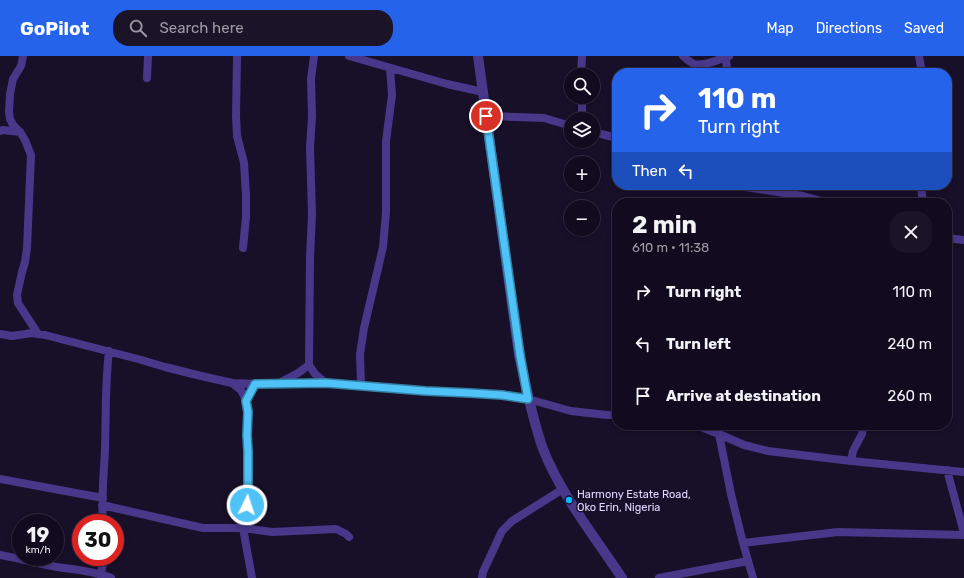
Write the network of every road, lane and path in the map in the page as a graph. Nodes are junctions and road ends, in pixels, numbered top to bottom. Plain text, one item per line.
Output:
1 (23, 56) edge
2 (148, 56) edge
3 (237, 56) edge
4 (314, 56) edge
5 (349, 56) edge
6 (478, 56) edge
7 (582, 56) edge
8 (683, 56) edge
9 (919, 56) edge
10 (728, 57) edge
11 (390, 68) junction
12 (582, 68) edge
13 (727, 68) edge
14 (921, 68) edge
15 (147, 78) dead end
16 (483, 92) junction
17 (486, 116) junction
18 (564, 124) edge
19 (0, 131) edge
20 (20, 132) junction
21 (600, 134) edge
22 (612, 137) edge
23 (765, 190) edge
24 (810, 198) edge
25 (952, 239) edge
26 (964, 240) edge
27 (243, 248) dead end
28 (0, 334) edge
29 (38, 334) junction
30 (108, 351) junction
31 (309, 365) junction
32 (232, 383) junction
33 (279, 383) junction
34 (326, 383) junction
35 (255, 384) junction
36 (362, 386) junction
37 (528, 399) junction
38 (246, 401) junction
39 (612, 415) edge
40 (708, 430) edge
41 (863, 430) edge
42 (719, 434) junction
43 (851, 461) junction
44 (947, 470) junction
45 (964, 472) edge
46 (0, 479) edge
47 (563, 489) junction
48 (103, 502) junction
49 (103, 514) edge
50 (243, 528) junction
51 (964, 534) edge
52 (349, 537) dead end
53 (743, 543) junction
54 (0, 555) edge
55 (748, 561) junction
56 (103, 566) edge
57 (102, 576) edge
58 (111, 578) edge
59 (252, 578) edge
60 (482, 578) edge
61 (622, 578) edge
62 (659, 578) edge
63 (753, 578) edge

1 - 20 street
2 - 15 street
3 - 27 street
4 - 31 street
5 - 11 street
6 - 16 street
7 - 12 street
8 - 10 street
9 - 14 street
10 - 13 street
11 - 16 street
11 - 36 street
16 - 17 street
17 - 18 street
17 - 37 street
19 - 20 street
20 - 29 street
21 - 22 street
23 - 24 street
25 - 26 street
28 - 29 street
29 - 30 street
30 - 32 street
30 - 48 street
31 - 33 street
31 - 34 street
32 - 35 street
32 - 38 street
33 - 34 street
33 - 35 street
34 - 36 street
35 - 38 street
36 - 37 street
37 - 39 street
37 - 47 street
38 - 50 street
40 - 42 street
41 - 43 street
42 - 43 street
42 - 53 street
43 - 44 street
44 - 45 street
44 - 51 street
46 - 48 street
47 - 60 street
47 - 61 street
48 - 49 street
48 - 50 street
50 - 52 street
50 - 59 street
51 - 53 street
53 - 55 street
54 - 57 street
55 - 62 street
55 - 63 street
56 - 57 street
57 - 58 street

